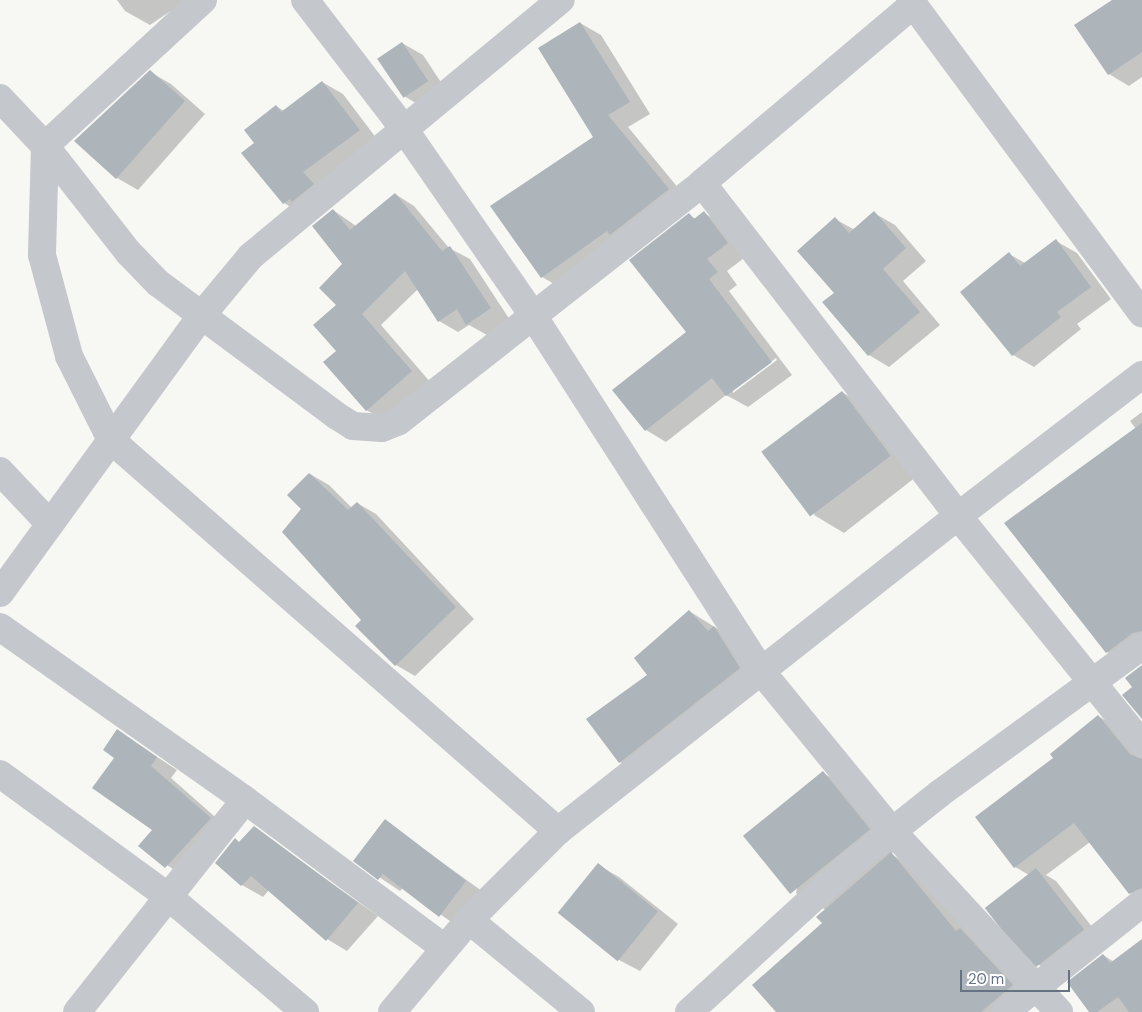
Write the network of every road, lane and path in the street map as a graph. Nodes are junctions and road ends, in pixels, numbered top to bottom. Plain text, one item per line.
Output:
1 (203, 0) edge
2 (305, 0) edge
3 (561, 0) edge
4 (912, 2) edge
5 (0, 98) edge
6 (404, 129) junction
7 (44, 146) junction
8 (702, 183) junction
9 (532, 314) junction
10 (1142, 314) edge
11 (201, 316) junction
12 (1142, 375) edge
13 (111, 440) junction
14 (0, 471) edge
15 (958, 516) junction
16 (50, 524) junction
17 (0, 593) edge
18 (0, 627) edge
19 (1142, 646) edge
20 (761, 671) junction
21 (1092, 686) junction
22 (1142, 744) edge
23 (0, 774) edge
24 (245, 800) junction
25 (558, 831) junction
26 (893, 832) junction
27 (170, 898) junction
28 (1142, 902) edge
29 (469, 920) junction
30 (444, 948) junction
31 (1035, 985) junction
32 (77, 1012) edge
33 (306, 1012) edge
34 (392, 1012) edge
35 (581, 1012) edge
36 (689, 1012) edge
37 (1005, 1012) edge
38 (1059, 1012) edge

1 - 7 street
2 - 6 street
3 - 6 street
4 - 8 street
4 - 10 street
5 - 7 street
6 - 9 street
6 - 11 street
7 - 11 street
7 - 13 street
8 - 9 street
8 - 15 street
9 - 11 street
9 - 20 street
11 - 13 street
12 - 15 street
13 - 16 street
13 - 25 street
14 - 16 street
15 - 20 street
15 - 21 street
16 - 17 street
18 - 24 street
19 - 21 street
20 - 25 street
20 - 26 street
21 - 22 street
21 - 26 street
23 - 27 street
24 - 27 street
24 - 30 street
25 - 29 street
26 - 31 street
26 - 36 street
27 - 32 street
27 - 33 street
28 - 31 street
29 - 30 street
29 - 35 street
30 - 34 street
31 - 37 street
31 - 38 street

